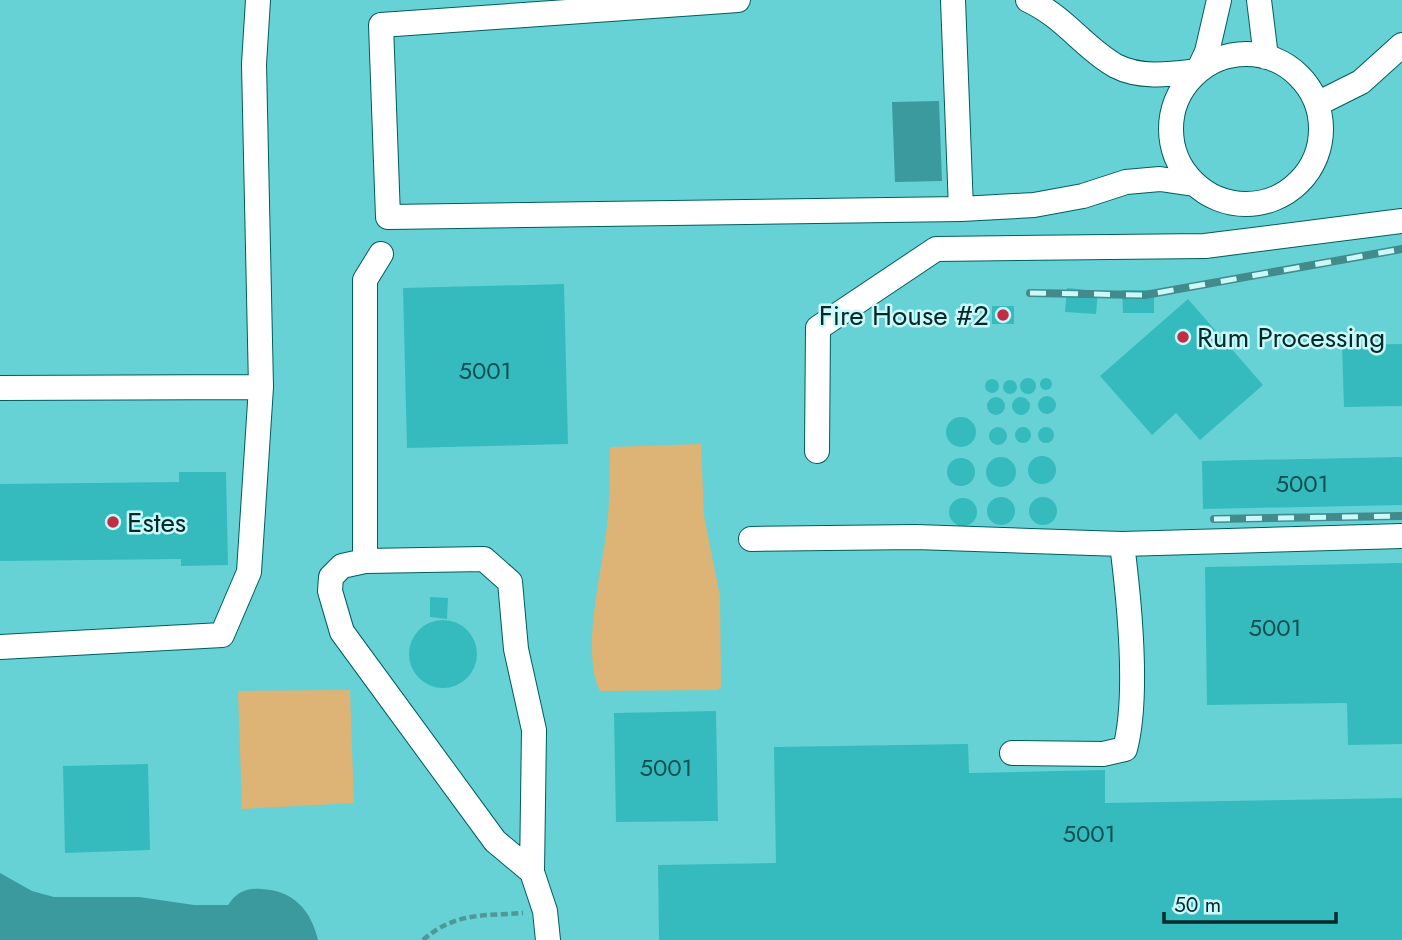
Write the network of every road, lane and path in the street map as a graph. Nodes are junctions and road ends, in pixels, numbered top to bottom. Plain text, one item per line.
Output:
1 (241, 0) edge
2 (258, 0) edge
3 (738, 0) edge
4 (953, 0) edge
5 (1028, 0) edge
6 (1219, 0) edge
7 (1261, 2) edge
8 (1402, 45) edge
9 (1266, 57) junction
10 (254, 64) junction
11 (1198, 71) junction
12 (1317, 104) junction
13 (1194, 184) junction
14 (961, 209) junction
15 (1402, 221) edge
16 (381, 254) dead end
17 (261, 387) junction
18 (0, 388) edge
19 (817, 451) dead end
20 (1402, 536) edge
21 (751, 539) dead end
22 (1122, 544) junction
23 (365, 561) junction
24 (0, 647) edge
25 (1012, 753) dead end
26 (532, 873) junction
27 (545, 911) junction
28 (423, 940) edge
29 (548, 940) edge

1 - 10 lane
2 - 10 lane
3 - 14 lane
4 - 14 lane
5 - 11 lane
6 - 11 lane
7 - 9 lane
8 - 12 lane
9 - 11 lane
9 - 12 lane
10 - 17 lane
11 - 13 lane
12 - 13 lane
13 - 14 lane
15 - 19 lane
16 - 23 lane
17 - 18 lane
17 - 24 lane
20 - 22 lane
21 - 22 lane
22 - 25 lane
23 - 26 lane
23 - 26 lane
26 - 27 lane
27 - 28 path
27 - 29 lane

